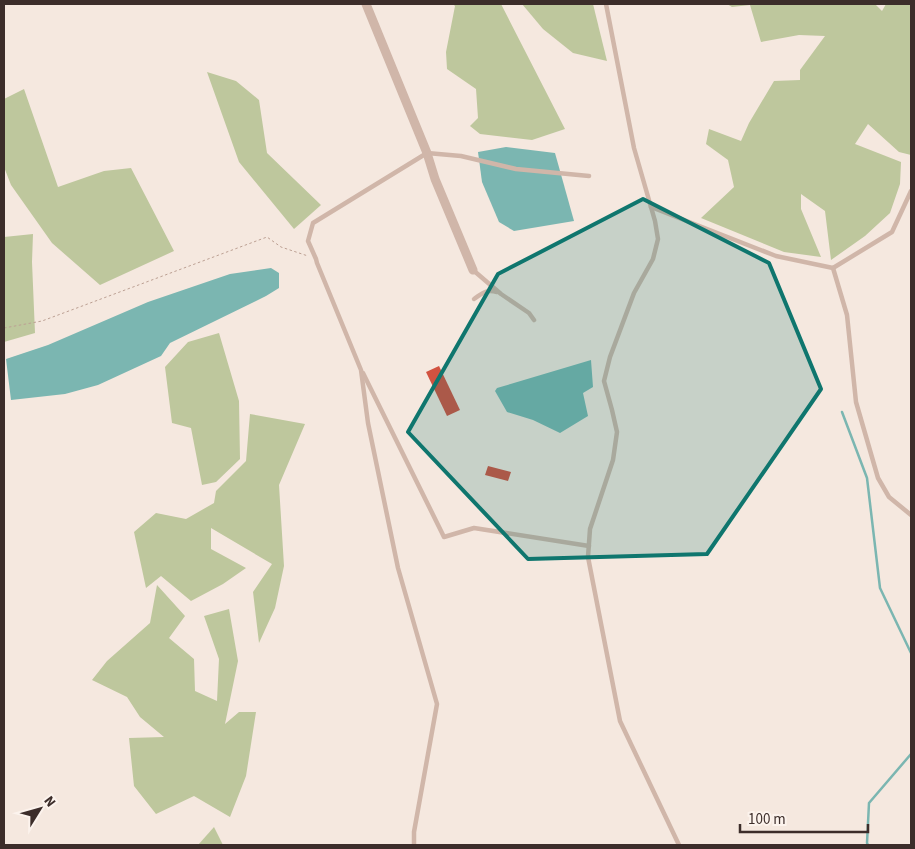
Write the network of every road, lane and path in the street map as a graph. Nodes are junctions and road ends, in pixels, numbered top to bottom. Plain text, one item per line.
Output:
1 (366, 4) edge
2 (606, 4) edge
3 (427, 152) junction
4 (588, 176) dead end
5 (911, 191) edge
6 (650, 206) junction
7 (316, 259) junction
8 (833, 268) junction
9 (473, 270) joint
10 (501, 294) junction
11 (474, 300) dead end
12 (534, 320) dead end
13 (4, 328) edge
14 (361, 370) junction
15 (911, 515) edge
16 (589, 546) junction
17 (414, 845) edge
18 (679, 845) edge

1 - 3 street
2 - 6 lane
3 - 4 lane
3 - 7 lane
3 - 9 street
5 - 8 lane
6 - 8 lane
6 - 16 lane
7 - 13 path
7 - 14 lane
8 - 15 lane
9 - 10 lane
10 - 11 lane
10 - 12 lane
14 - 16 lane
14 - 17 lane
16 - 18 lane

